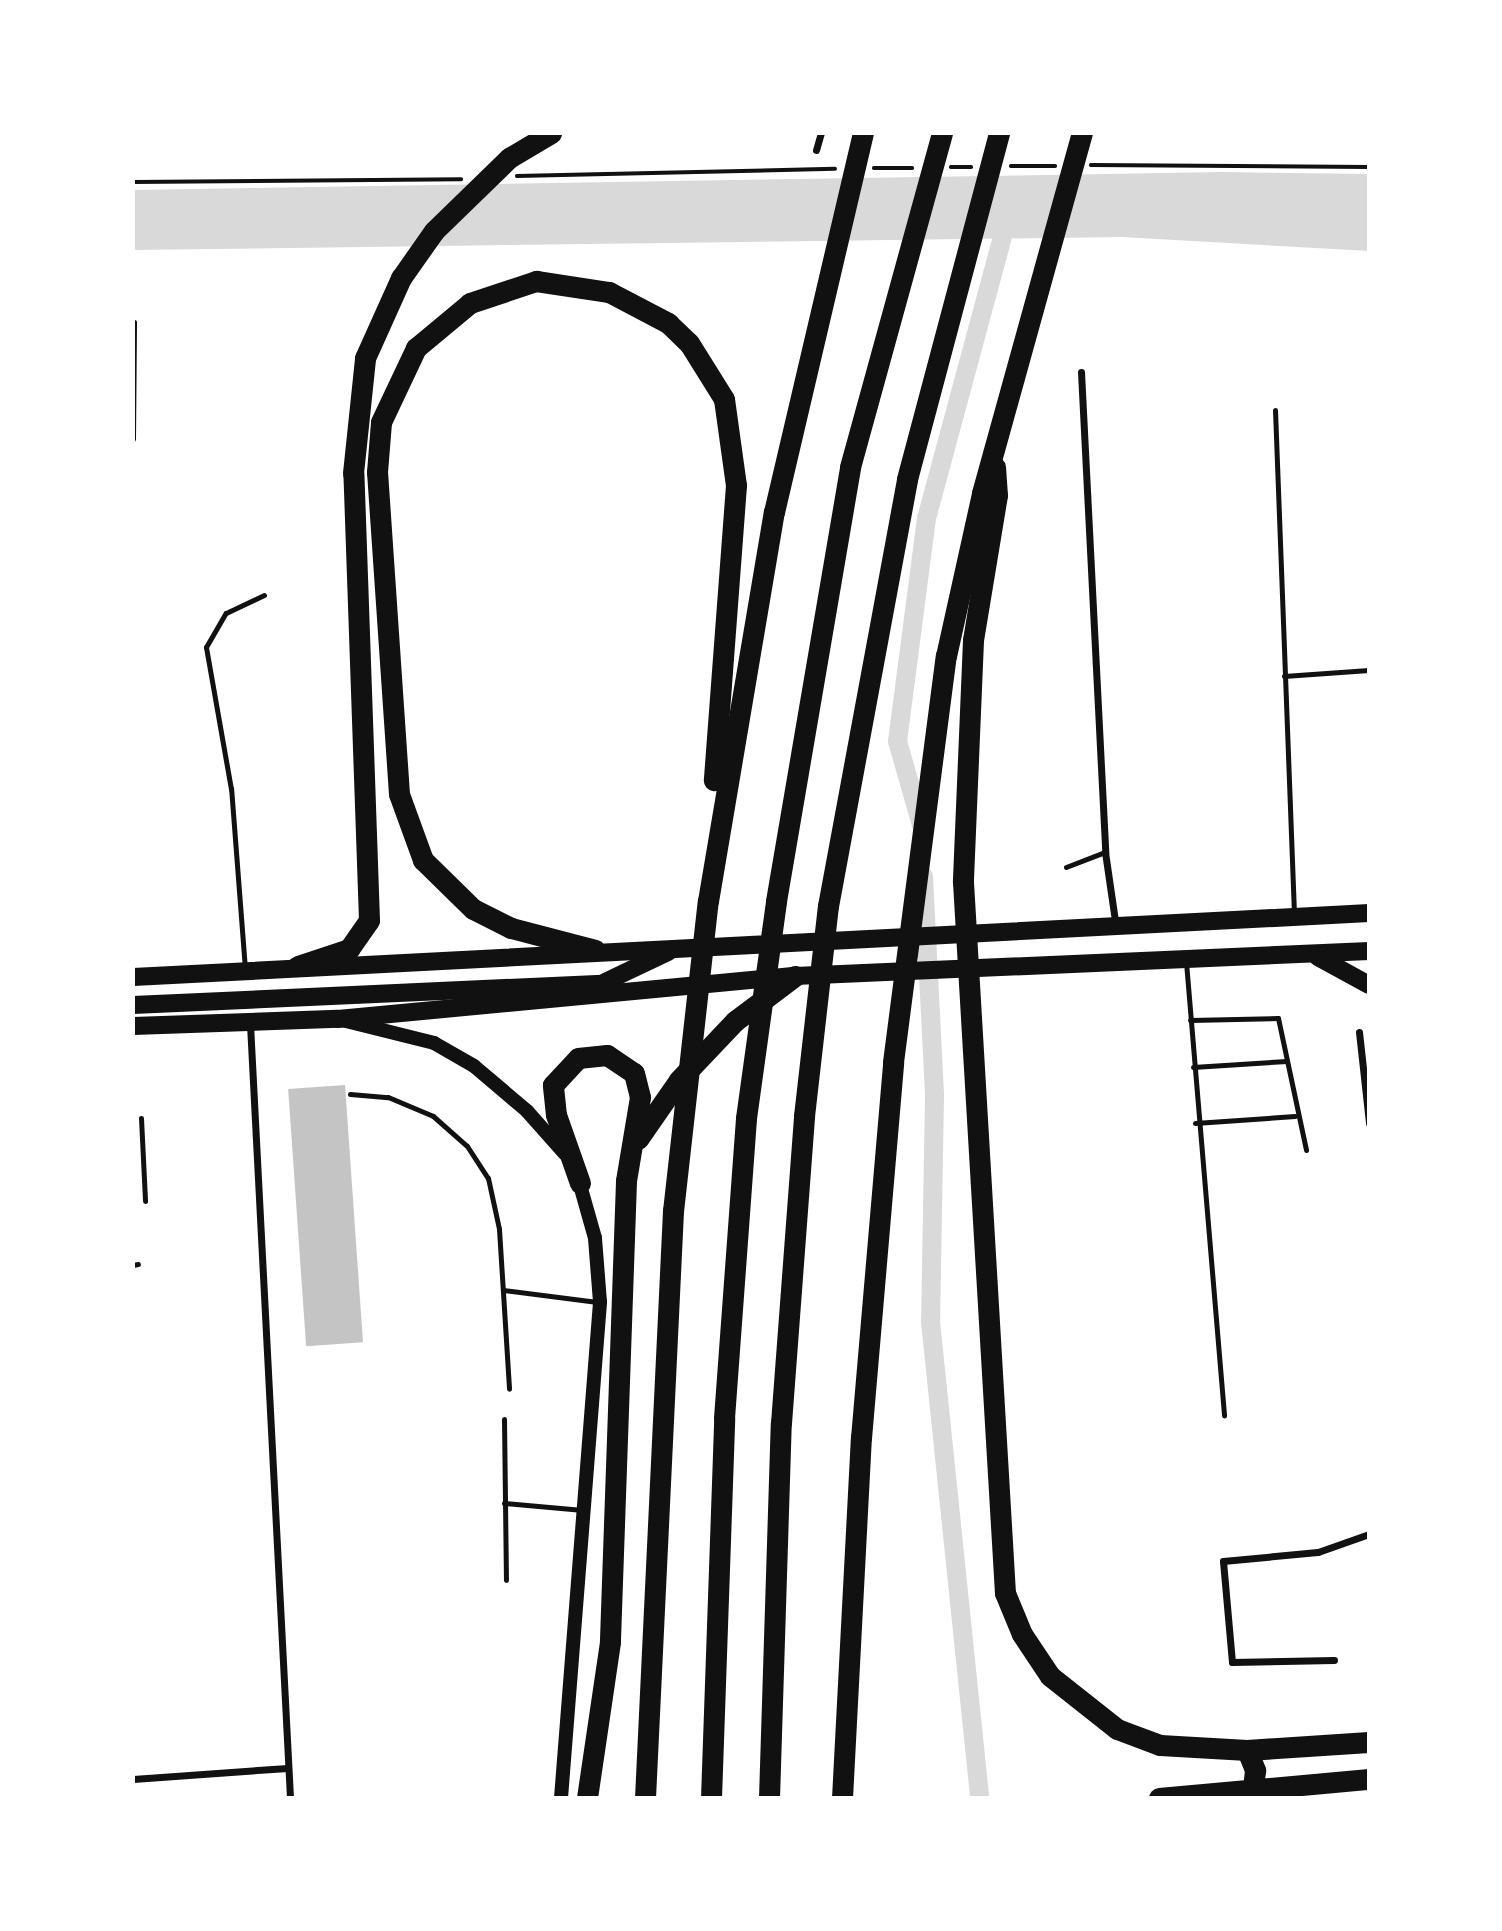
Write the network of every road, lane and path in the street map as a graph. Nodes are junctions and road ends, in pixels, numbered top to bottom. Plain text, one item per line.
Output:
1 (551, 133) edge
2 (821, 133) edge
3 (863, 133) edge
4 (942, 133) edge
5 (999, 133) edge
6 (1082, 133) edge
7 (816, 150) dead end
8 (1087, 165) dead end
9 (1006, 166) dead end
10 (1060, 166) dead end
11 (925, 167) dead end
12 (939, 167) dead end
13 (979, 167) dead end
14 (1369, 167) edge
15 (858, 168) dead end
16 (844, 169) dead end
17 (506, 176) dead end
18 (466, 178) dead end
19 (133, 181) edge
20 (134, 322) edge
21 (1081, 372) dead end
22 (1275, 410) dead end
23 (133, 439) edge
24 (994, 454) junction
25 (264, 595) dead end
26 (1369, 670) edge
27 (1284, 676) junction
28 (1105, 852) junction
29 (1066, 867) dead end
30 (708, 901) junction
31 (1369, 913) edge
32 (1294, 919) junction
33 (1116, 927) junction
34 (675, 948) junction
35 (595, 950) junction
36 (1369, 951) edge
37 (1318, 957) junction
38 (1185, 962) junction
39 (298, 966) junction
40 (245, 969) junction
41 (795, 976) junction
42 (133, 977) edge
43 (605, 982) junction
44 (1369, 985) edge
45 (683, 987) junction
46 (133, 1005) edge
47 (338, 1019) junction
48 (250, 1020) junction
49 (1190, 1020) junction
50 (133, 1027) edge
51 (1359, 1032) dead end
52 (1287, 1061) junction
53 (1193, 1067) junction
54 (351, 1094) dead end
55 (1294, 1116) junction
56 (141, 1118) dead end
57 (1195, 1123) junction
58 (1369, 1124) edge
59 (1306, 1150) dead end
60 (630, 1153) junction
61 (141, 1154) junction
62 (133, 1155) edge
63 (580, 1183) junction
64 (145, 1200) dead end
65 (503, 1290) junction
66 (600, 1302) junction
67 (509, 1390) dead end
68 (1224, 1415) dead end
69 (504, 1419) dead end
70 (504, 1503) junction
71 (586, 1511) junction
72 (1369, 1534) edge
73 (506, 1580) dead end
74 (1334, 1660) dead end
75 (1369, 1742) edge
76 (1247, 1750) junction
77 (288, 1769) junction
78 (133, 1779) edge
79 (1369, 1779) edge
80 (1243, 1793) edge
81 (290, 1798) edge
82 (561, 1798) edge
83 (587, 1798) edge
84 (645, 1798) edge
85 (711, 1798) edge
86 (769, 1798) edge
87 (842, 1798) edge
88 (1159, 1798) edge

1 - 39 highway
2 - 7 street
3 - 30 highway
4 - 85 highway
5 - 86 highway
6 - 24 highway
8 - 14 path
9 - 10 path
11 - 15 path
12 - 13 path
16 - 17 path
18 - 19 path
20 - 23 lane
21 - 28 street
22 - 27 lane
24 - 76 highway
24 - 87 highway
25 - 40 lane
26 - 27 lane
27 - 32 lane
28 - 29 lane
28 - 33 street
30 - 35 highway
30 - 84 highway
31 - 32 main road
32 - 33 main road
33 - 34 main road
34 - 35 main road
34 - 43 main road
35 - 39 main road
36 - 37 main road
37 - 38 main road
37 - 44 main road
38 - 41 main road
38 - 49 lane
39 - 40 main road
40 - 42 main road
41 - 45 main road
41 - 60 highway
43 - 45 main road
43 - 46 main road
45 - 47 main road
47 - 48 main road
47 - 63 main road
48 - 50 main road
48 - 77 street
49 - 52 lane
49 - 53 lane
51 - 58 street
52 - 53 lane
52 - 55 lane
53 - 57 lane
54 - 65 lane
55 - 57 lane
55 - 59 lane
56 - 61 lane
57 - 68 lane
60 - 63 highway
60 - 83 highway
61 - 62 lane
61 - 64 lane
63 - 66 main road
65 - 66 lane
65 - 67 lane
66 - 71 main road
69 - 70 lane
70 - 71 lane
70 - 73 lane
71 - 82 main road
72 - 74 street
75 - 76 highway
76 - 80 highway
77 - 78 street
77 - 81 street
79 - 80 highway
80 - 88 highway

